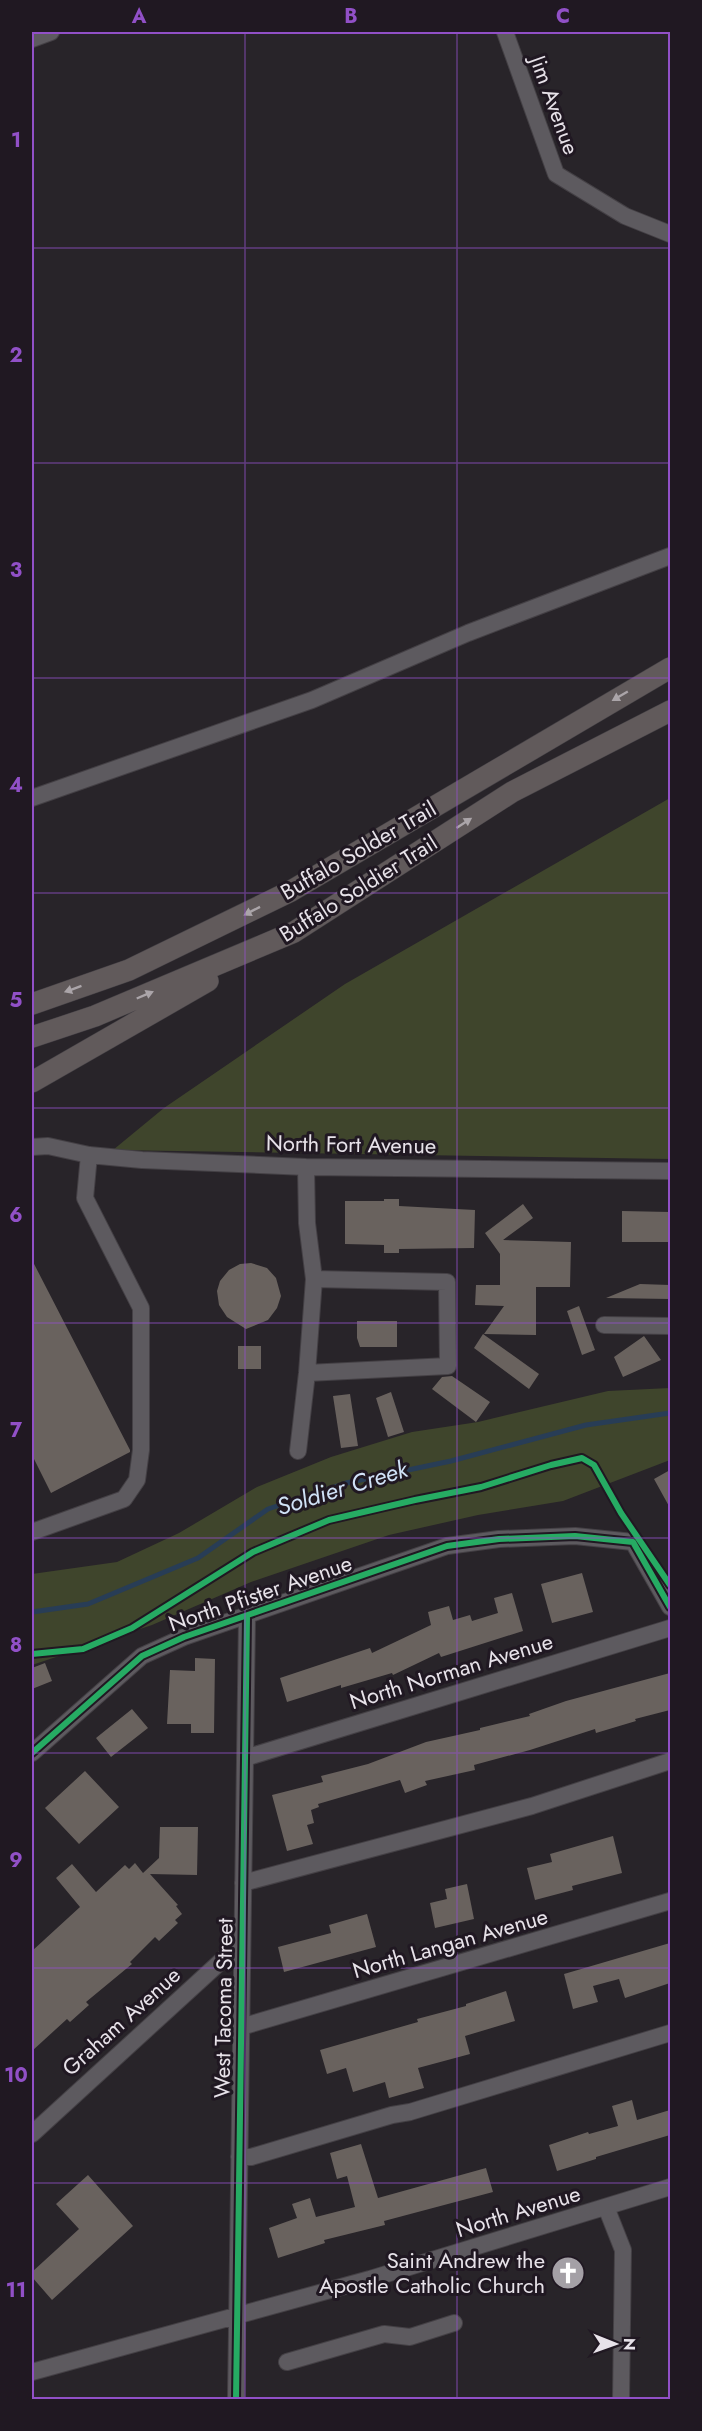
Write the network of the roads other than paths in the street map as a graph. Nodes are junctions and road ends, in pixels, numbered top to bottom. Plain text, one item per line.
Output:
1 (51, 32) edge
2 (505, 32) edge
3 (32, 39) edge
4 (670, 234) edge
5 (670, 556) edge
6 (670, 668) edge
7 (670, 711) edge
8 (32, 798) edge
9 (294, 932) junction
10 (32, 1004) edge
11 (32, 1037) edge
12 (32, 1082) edge
13 (32, 1148) edge
14 (89, 1155) junction
15 (306, 1167) junction
16 (670, 1171) edge
17 (314, 1279) junction
18 (604, 1324) dead end
19 (670, 1326) edge
20 (307, 1373) junction
21 (298, 1451) dead end
22 (32, 1532) edge
23 (670, 1607) edge
24 (247, 1617) junction
25 (670, 1628) edge
26 (32, 1753) edge
27 (245, 1758) junction
28 (670, 1761) edge
29 (243, 1883) junction
30 (670, 1901) edge
31 (242, 1942) junction
32 (242, 2027) junction
33 (670, 2033) edge
34 (32, 2133) edge
35 (239, 2157) junction
36 (670, 2187) edge
37 (606, 2207) junction
38 (237, 2314) junction
39 (454, 2323) dead end
40 (287, 2362) dead end
41 (32, 2372) edge
42 (236, 2400) edge
43 (621, 2400) edge

1 - 3 street
2 - 4 street, Jim Avenue
5 - 8 street
6 -> 10 main road, Buffalo Solder Trail
9 -> 7 main road, Buffalo Soldier Trail
11 -> 9 main road, Buffalo Soldier Trail
9 - 12 main road
13 - 14 street, North Fort Avenue
14 - 15 street, North Fort Avenue
14 - 22 street
15 - 16 street, North Fort Avenue
15 - 17 street
17 - 20 street
17 - 20 street
18 - 19 street
20 - 21 street
23 - 24 street, North Pfister Avenue
24 - 26 street, North Pfister Avenue
24 - 27 street, West Tacoma Street
25 - 27 street, North Norman Avenue
27 - 29 street, West Tacoma Street
28 - 29 street
29 - 31 street, West Tacoma Street
30 - 32 street, North Langan Avenue
31 - 32 street, West Tacoma Street
31 - 34 street, Graham Avenue
32 - 35 street, West Tacoma Street
33 - 35 street
35 - 38 street, West Tacoma Street
36 - 37 street, North Avenue
37 - 38 street, North Avenue
37 - 43 street
38 - 41 street, North Avenue
38 - 42 street, West Tacoma Street
39 - 40 street

